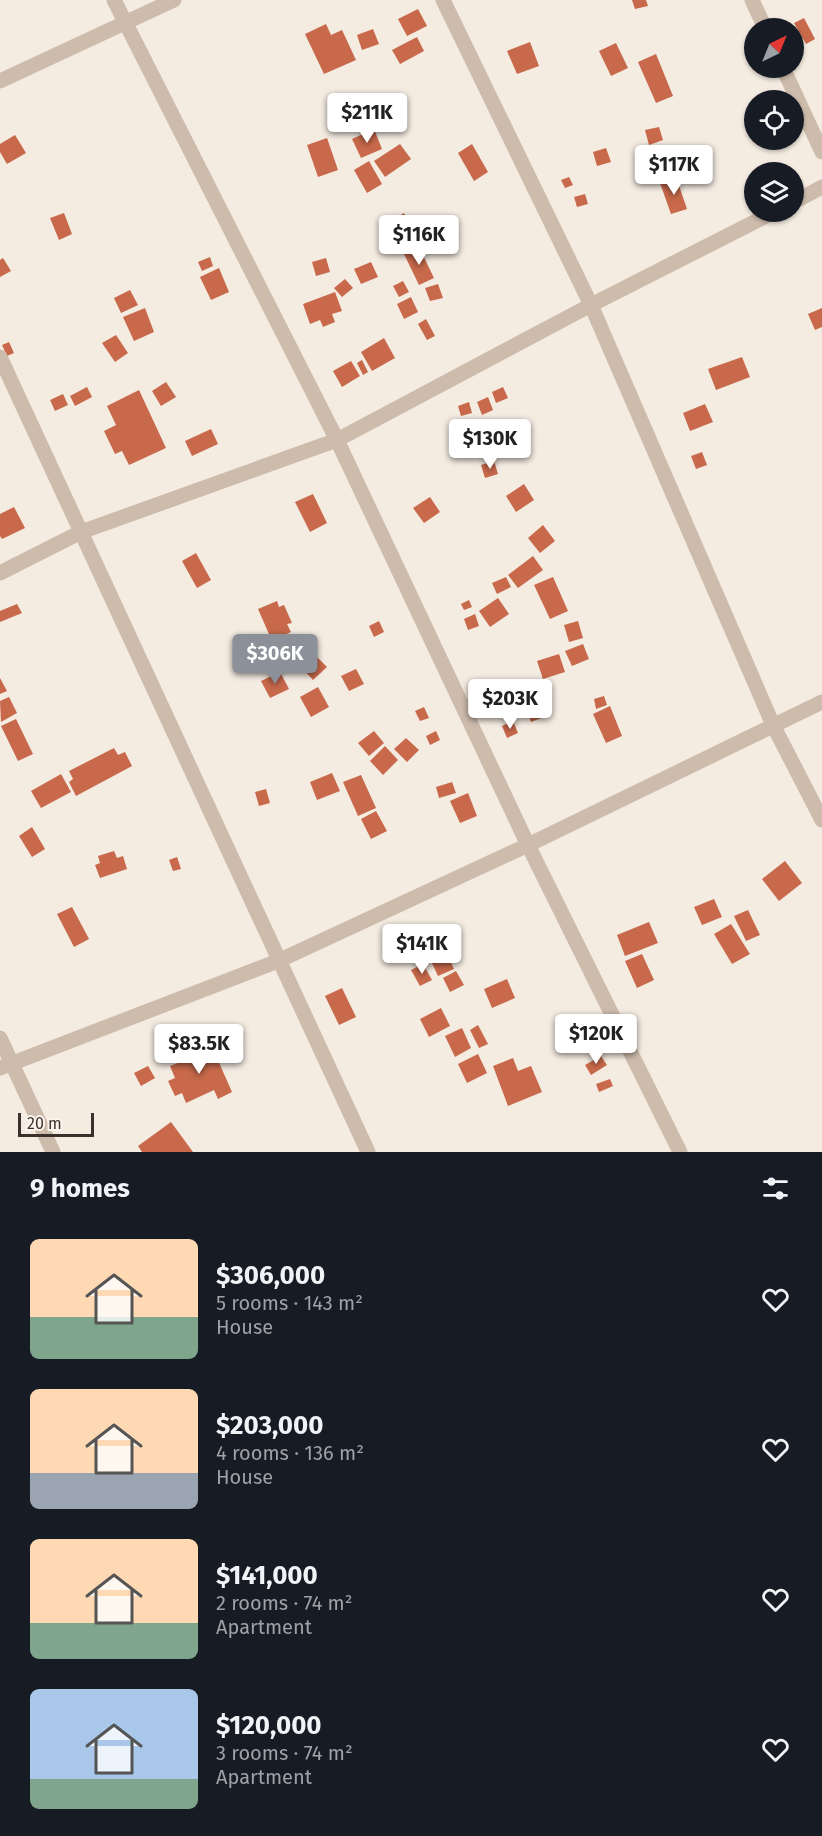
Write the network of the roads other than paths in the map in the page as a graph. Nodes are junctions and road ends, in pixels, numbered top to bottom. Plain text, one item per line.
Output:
1 (114, 0) edge
2 (174, 0) edge
3 (443, 0) edge
4 (752, 0) edge
5 (760, 18) edge
6 (124, 23) junction
7 (788, 78) edge
8 (0, 81) edge
9 (822, 152) edge
10 (822, 187) edge
11 (804, 197) edge
12 (754, 222) edge
13 (591, 305) junction
14 (0, 357) edge
15 (337, 440) junction
16 (81, 532) junction
17 (0, 573) edge
18 (822, 702) edge
19 (773, 725) junction
20 (822, 820) edge
21 (528, 845) junction
22 (278, 962) junction
23 (0, 1038) edge
24 (5, 1065) edge
25 (53, 1152) edge
26 (368, 1152) edge
27 (680, 1152) edge

1 - 6 street
2 - 6 street
3 - 13 street
4 - 5 street
6 - 8 street
6 - 15 street
7 - 9 street
10 - 11 street
12 - 13 street
13 - 15 street
13 - 19 street
14 - 16 street
15 - 16 street
15 - 21 street
16 - 17 street
16 - 22 street
18 - 19 street
19 - 20 street
19 - 21 street
21 - 22 street
21 - 27 street
22 - 24 street
22 - 26 street
23 - 24 street
24 - 25 street

